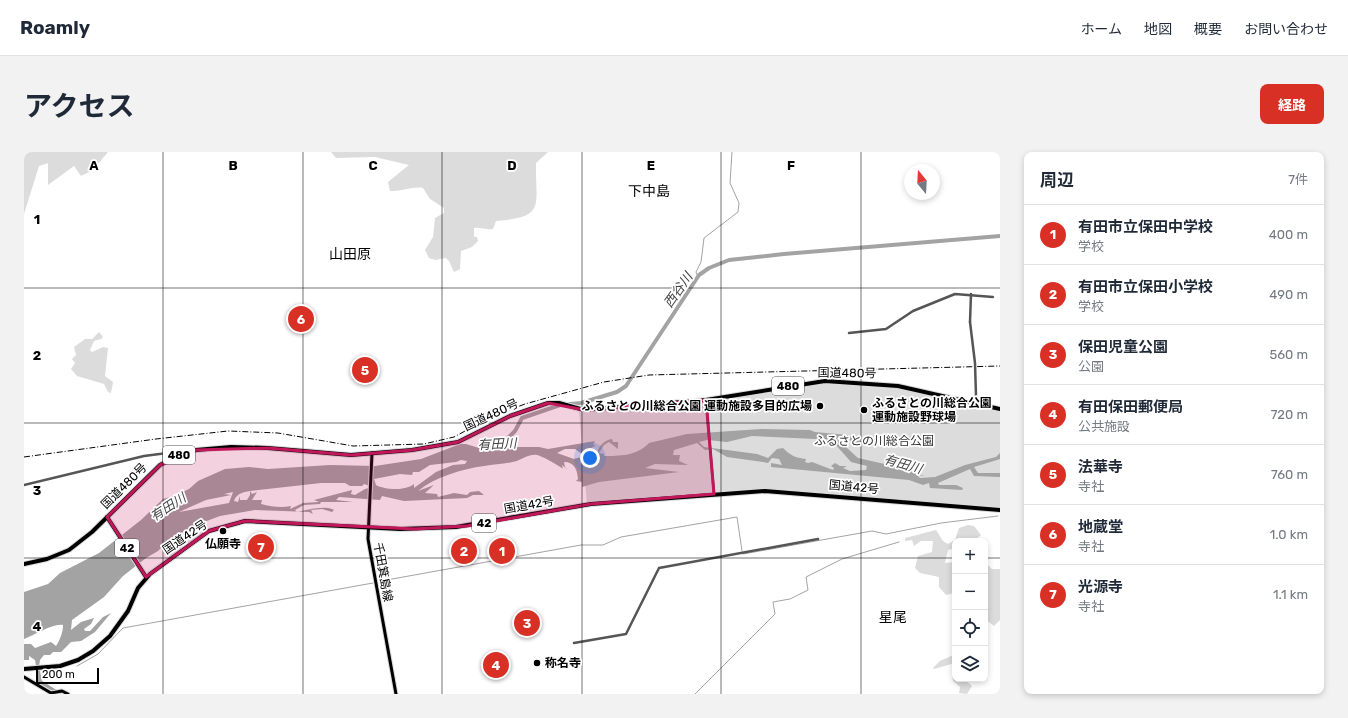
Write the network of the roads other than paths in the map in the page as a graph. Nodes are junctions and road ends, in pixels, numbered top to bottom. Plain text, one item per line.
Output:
1 (970, 294) junction
2 (993, 296) dead end
3 (849, 333) dead end
4 (707, 401) junction
5 (975, 403) junction
6 (1000, 409) edge
7 (188, 452) junction
8 (372, 454) junction
9 (24, 486) edge
10 (714, 493) junction
11 (1000, 510) edge
12 (108, 519) junction
13 (369, 527) junction
14 (818, 539) dead end
15 (24, 564) edge
16 (146, 576) junction
17 (574, 643) dead end
18 (24, 669) edge
19 (24, 677) edge
20 (54, 693) edge
21 (68, 694) edge
22 (396, 694) edge

1 - 2 street
1 - 3 street
1 - 5 street, bridge
4 - 5 highway, 国道480号 / 480
4 - 8 highway, 国道480号 / 480
4 - 10 street
5 - 6 highway, 国道480号 / 480
7 - 8 highway, 国道480号 / 480
7 - 9 street
7 - 12 highway, 国道480号 / 480
8 - 13 main road, 千田箕島線
10 - 11 highway, 国道42号 / 42
10 - 13 highway, 国道42号 / 42
12 - 15 highway, 国道480号 / 480
12 - 16 highway, 42
13 - 16 highway, 国道42号 / 42
13 - 22 main road, 千田箕島線
14 - 17 street
16 - 18 highway, 国道42号 / 42
19 - 20 main road
20 - 21 main road

